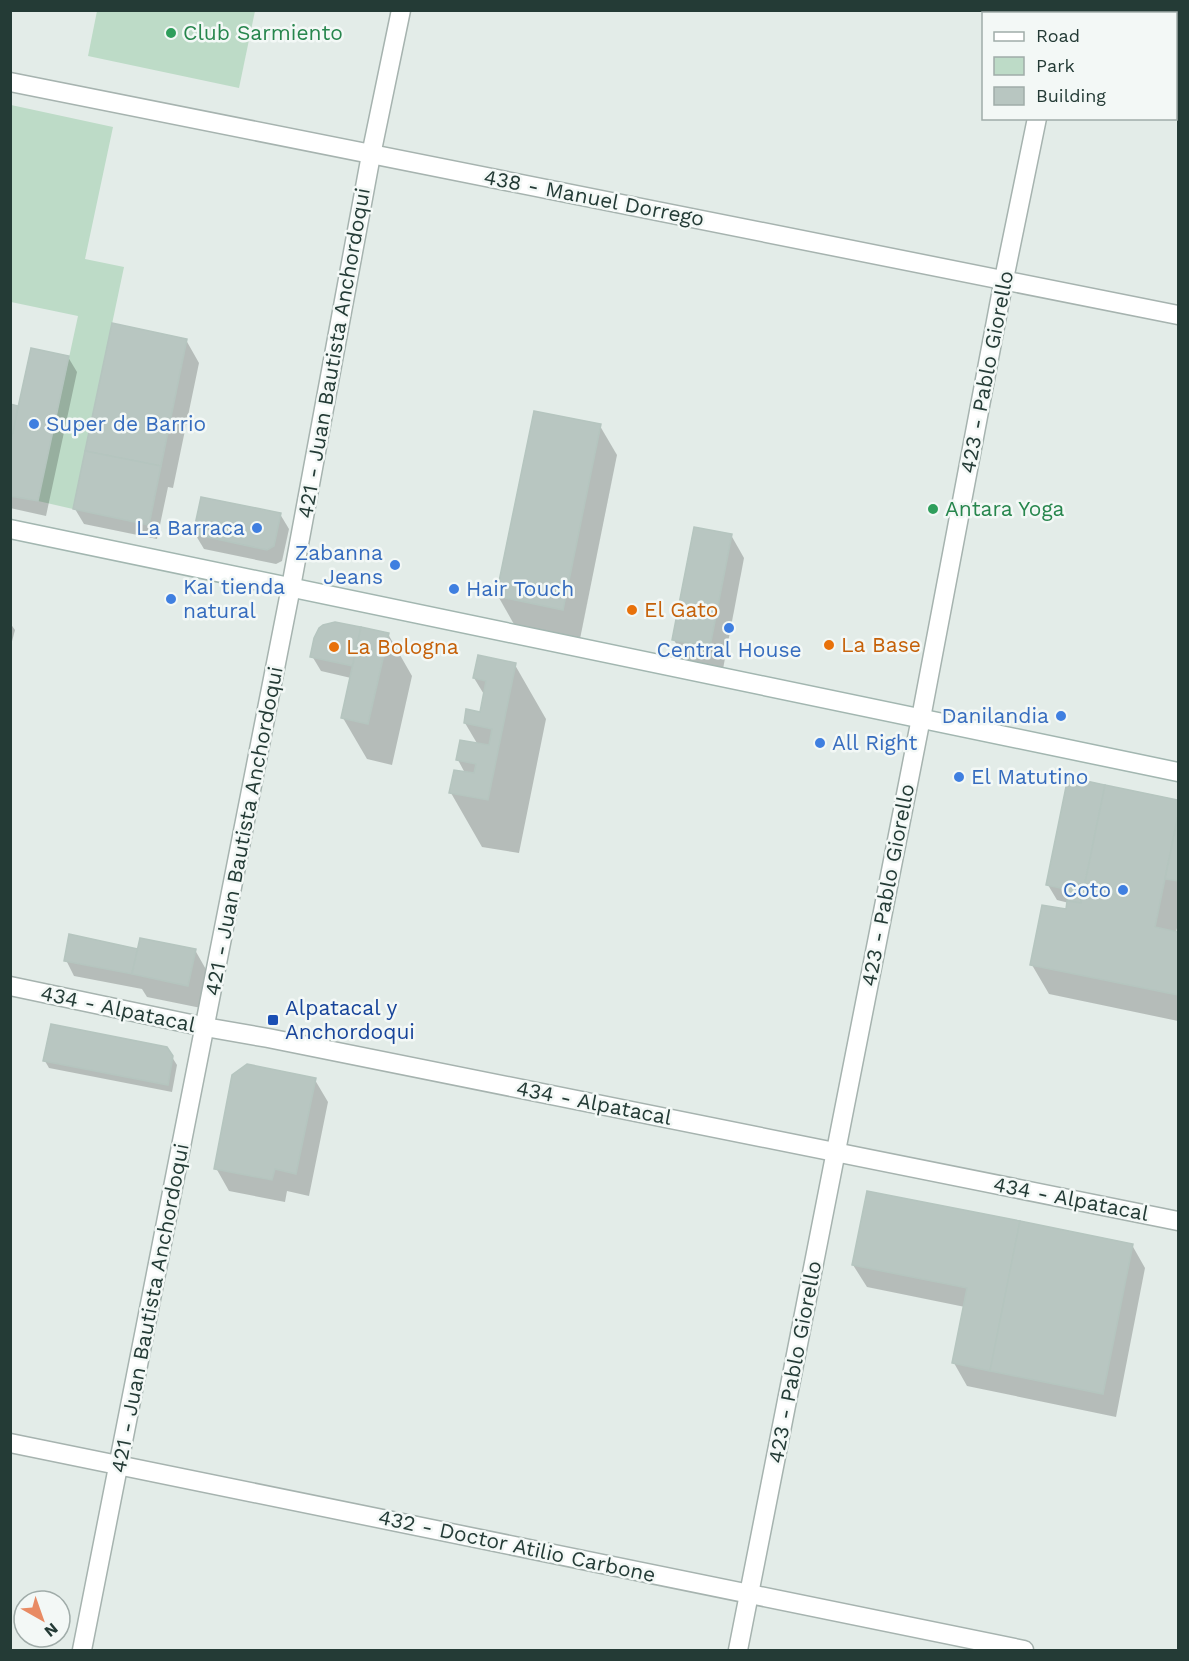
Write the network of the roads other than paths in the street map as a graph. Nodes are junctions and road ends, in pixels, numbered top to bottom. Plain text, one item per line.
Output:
1 (401, 10) edge
2 (10, 82) edge
3 (1037, 120) edge
4 (371, 154) junction
5 (1004, 279) junction
6 (1179, 315) edge
7 (10, 529) edge
8 (291, 587) junction
9 (921, 718) junction
10 (1179, 772) edge
11 (10, 986) edge
12 (205, 1027) junction
13 (835, 1152) junction
14 (1179, 1221) edge
15 (10, 1443) edge
16 (119, 1464) junction
17 (750, 1594) junction
18 (82, 1650) edge
19 (738, 1650) edge
20 (1024, 1650) edge

1 - 4 street, 421 - Juan Bautista Anchordoqui
2 - 4 street, 438 - Manuel Dorrego
3 - 5 street, 423 - Pablo Giorello
4 - 5 street, 438 - Manuel Dorrego
4 - 8 street, 421 - Juan Bautista Anchordoqui
5 - 6 street, 438 - Manuel Dorrego
5 - 9 street, 423 - Pablo Giorello
7 - 8 street
8 - 9 street
8 - 12 street, 421 - Juan Bautista Anchordoqui
9 - 10 street
9 - 13 street, 423 - Pablo Giorello
11 - 12 street, 434 - Alpatacal
12 - 13 street, 434 - Alpatacal
12 - 16 street, 421 - Juan Bautista Anchordoqui
13 - 14 street, 434 - Alpatacal
13 - 17 street, 423 - Pablo Giorello
15 - 16 street, 432 - Doctor Atilio Carbone
16 - 17 street, 432 - Doctor Atilio Carbone
16 - 18 street, 421 - Juan Bautista Anchordoqui
17 - 19 street, 423 - Pablo Giorello
17 - 20 street, 432 - Doctor Atilio Carbone

